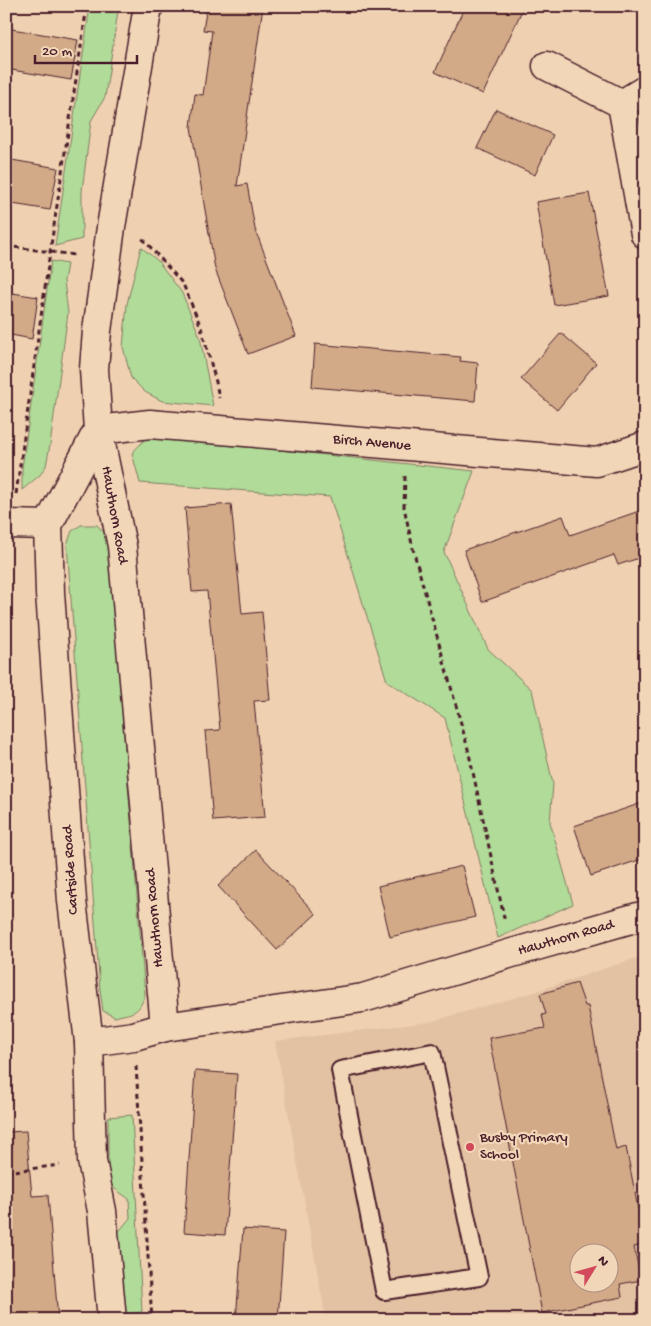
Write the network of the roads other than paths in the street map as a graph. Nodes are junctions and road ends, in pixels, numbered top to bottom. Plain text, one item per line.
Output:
1 (148, 6) edge
2 (547, 66) dead end
3 (645, 90) edge
4 (622, 104) junction
5 (645, 234) edge
6 (98, 430) junction
7 (645, 446) edge
8 (9, 524) edge
9 (48, 525) junction
10 (645, 915) edge
11 (165, 1027) junction
12 (89, 1042) junction
13 (432, 1052) joint
14 (112, 1320) edge

1 - 6 street, Hawthorn Road
2 - 4 street
3 - 4 street
4 - 5 street
6 - 7 street, Birch Avenue
6 - 9 street, Cartside Road
6 - 11 street, Hawthorn Road
8 - 9 street
9 - 12 street, Cartside Road
10 - 11 street, Hawthorn Road
11 - 12 street, Hawthorn Road
12 - 14 street, Cartside Road
13 - 13 lane

